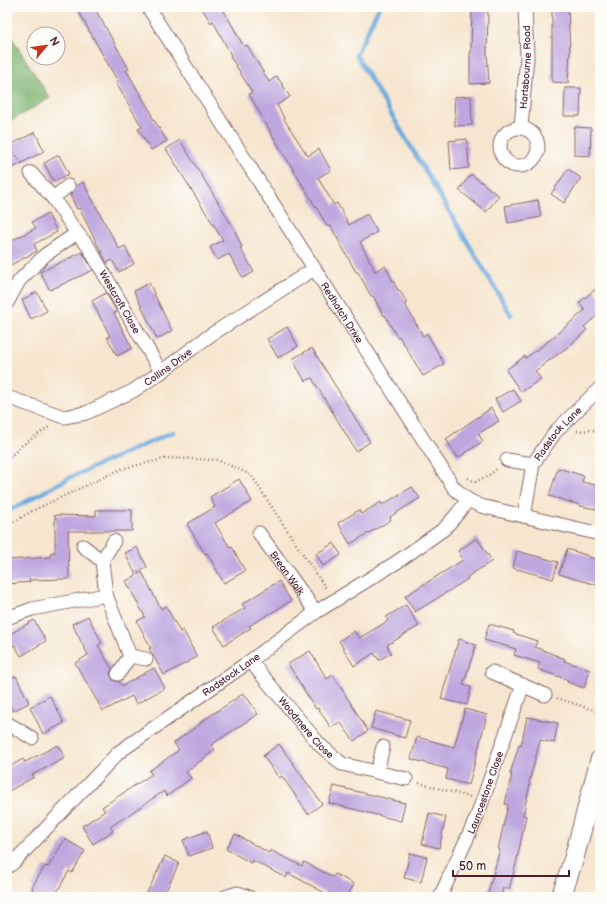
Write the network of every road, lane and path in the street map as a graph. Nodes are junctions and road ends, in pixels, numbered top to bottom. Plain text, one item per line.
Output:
1 (148, 7) edge
2 (525, 7) edge
3 (521, 127) dead end
4 (7, 143) edge
5 (31, 173) joint
6 (68, 186) dead end
7 (53, 198) junction
8 (77, 234) junction
9 (314, 269) junction
10 (7, 303) edge
11 (161, 372) junction
12 (600, 388) edge
13 (7, 397) edge
14 (64, 417) junction
15 (600, 430) edge
16 (571, 431) dead end
17 (7, 460) edge
18 (507, 460) joint
19 (533, 464) junction
20 (468, 478) dead end
21 (468, 500) junction
22 (524, 516) junction
23 (7, 526) edge
24 (259, 533) dead end
25 (600, 534) edge
26 (114, 541) dead end
27 (83, 546) dead end
28 (102, 561) junction
29 (106, 595) junction
30 (334, 600) junction
31 (316, 612) junction
32 (7, 618) edge
33 (130, 656) junction
34 (146, 659) dead end
35 (250, 661) junction
36 (492, 672) dead end
37 (118, 674) dead end
38 (523, 685) junction
39 (545, 694) joint
40 (600, 712) edge
41 (7, 723) edge
42 (32, 738) dead end
43 (383, 747) dead end
44 (600, 760) edge
45 (377, 772) junction
46 (406, 779) joint
47 (482, 800) junction
48 (7, 867) edge
49 (224, 897) edge
50 (248, 897) edge
51 (440, 897) edge
52 (561, 897) edge

1 - 9 street, Redhatch Drive
2 - 3 street, Hartsbourne Road
4 - 5 path
5 - 7 street, Westcroft Close
6 - 7 street
7 - 8 street, Westcroft Close
8 - 10 street
8 - 11 street, Westcroft Close
9 - 11 street, Collins Drive
9 - 21 street, Redhatch Drive
11 - 14 street, Collins Drive
12 - 19 street, Radstock Lane
13 - 14 street, Collins Drive
14 - 17 path
15 - 16 path
18 - 19 street, Radstock Lane
18 - 20 path
19 - 22 street, Radstock Lane
21 - 22 street, Redhatch Drive
21 - 30 street, Radstock Lane
22 - 25 street, Redhatch Drive
23 - 30 path
24 - 31 street, Brean Walk
26 - 28 street
27 - 28 street
28 - 29 street
29 - 32 street
29 - 33 street
30 - 31 street, Radstock Lane
31 - 35 street, Radstock Lane
33 - 34 street
33 - 37 street
35 - 45 street, Woodmere Close
35 - 48 street, Radstock Lane
36 - 38 street
38 - 39 street
38 - 47 street, Launcestone Close
39 - 40 path
41 - 42 street
43 - 45 street
44 - 52 street
45 - 46 street, Woodmere Close
46 - 47 path
47 - 51 street, Launcestone Close
49 - 50 street

